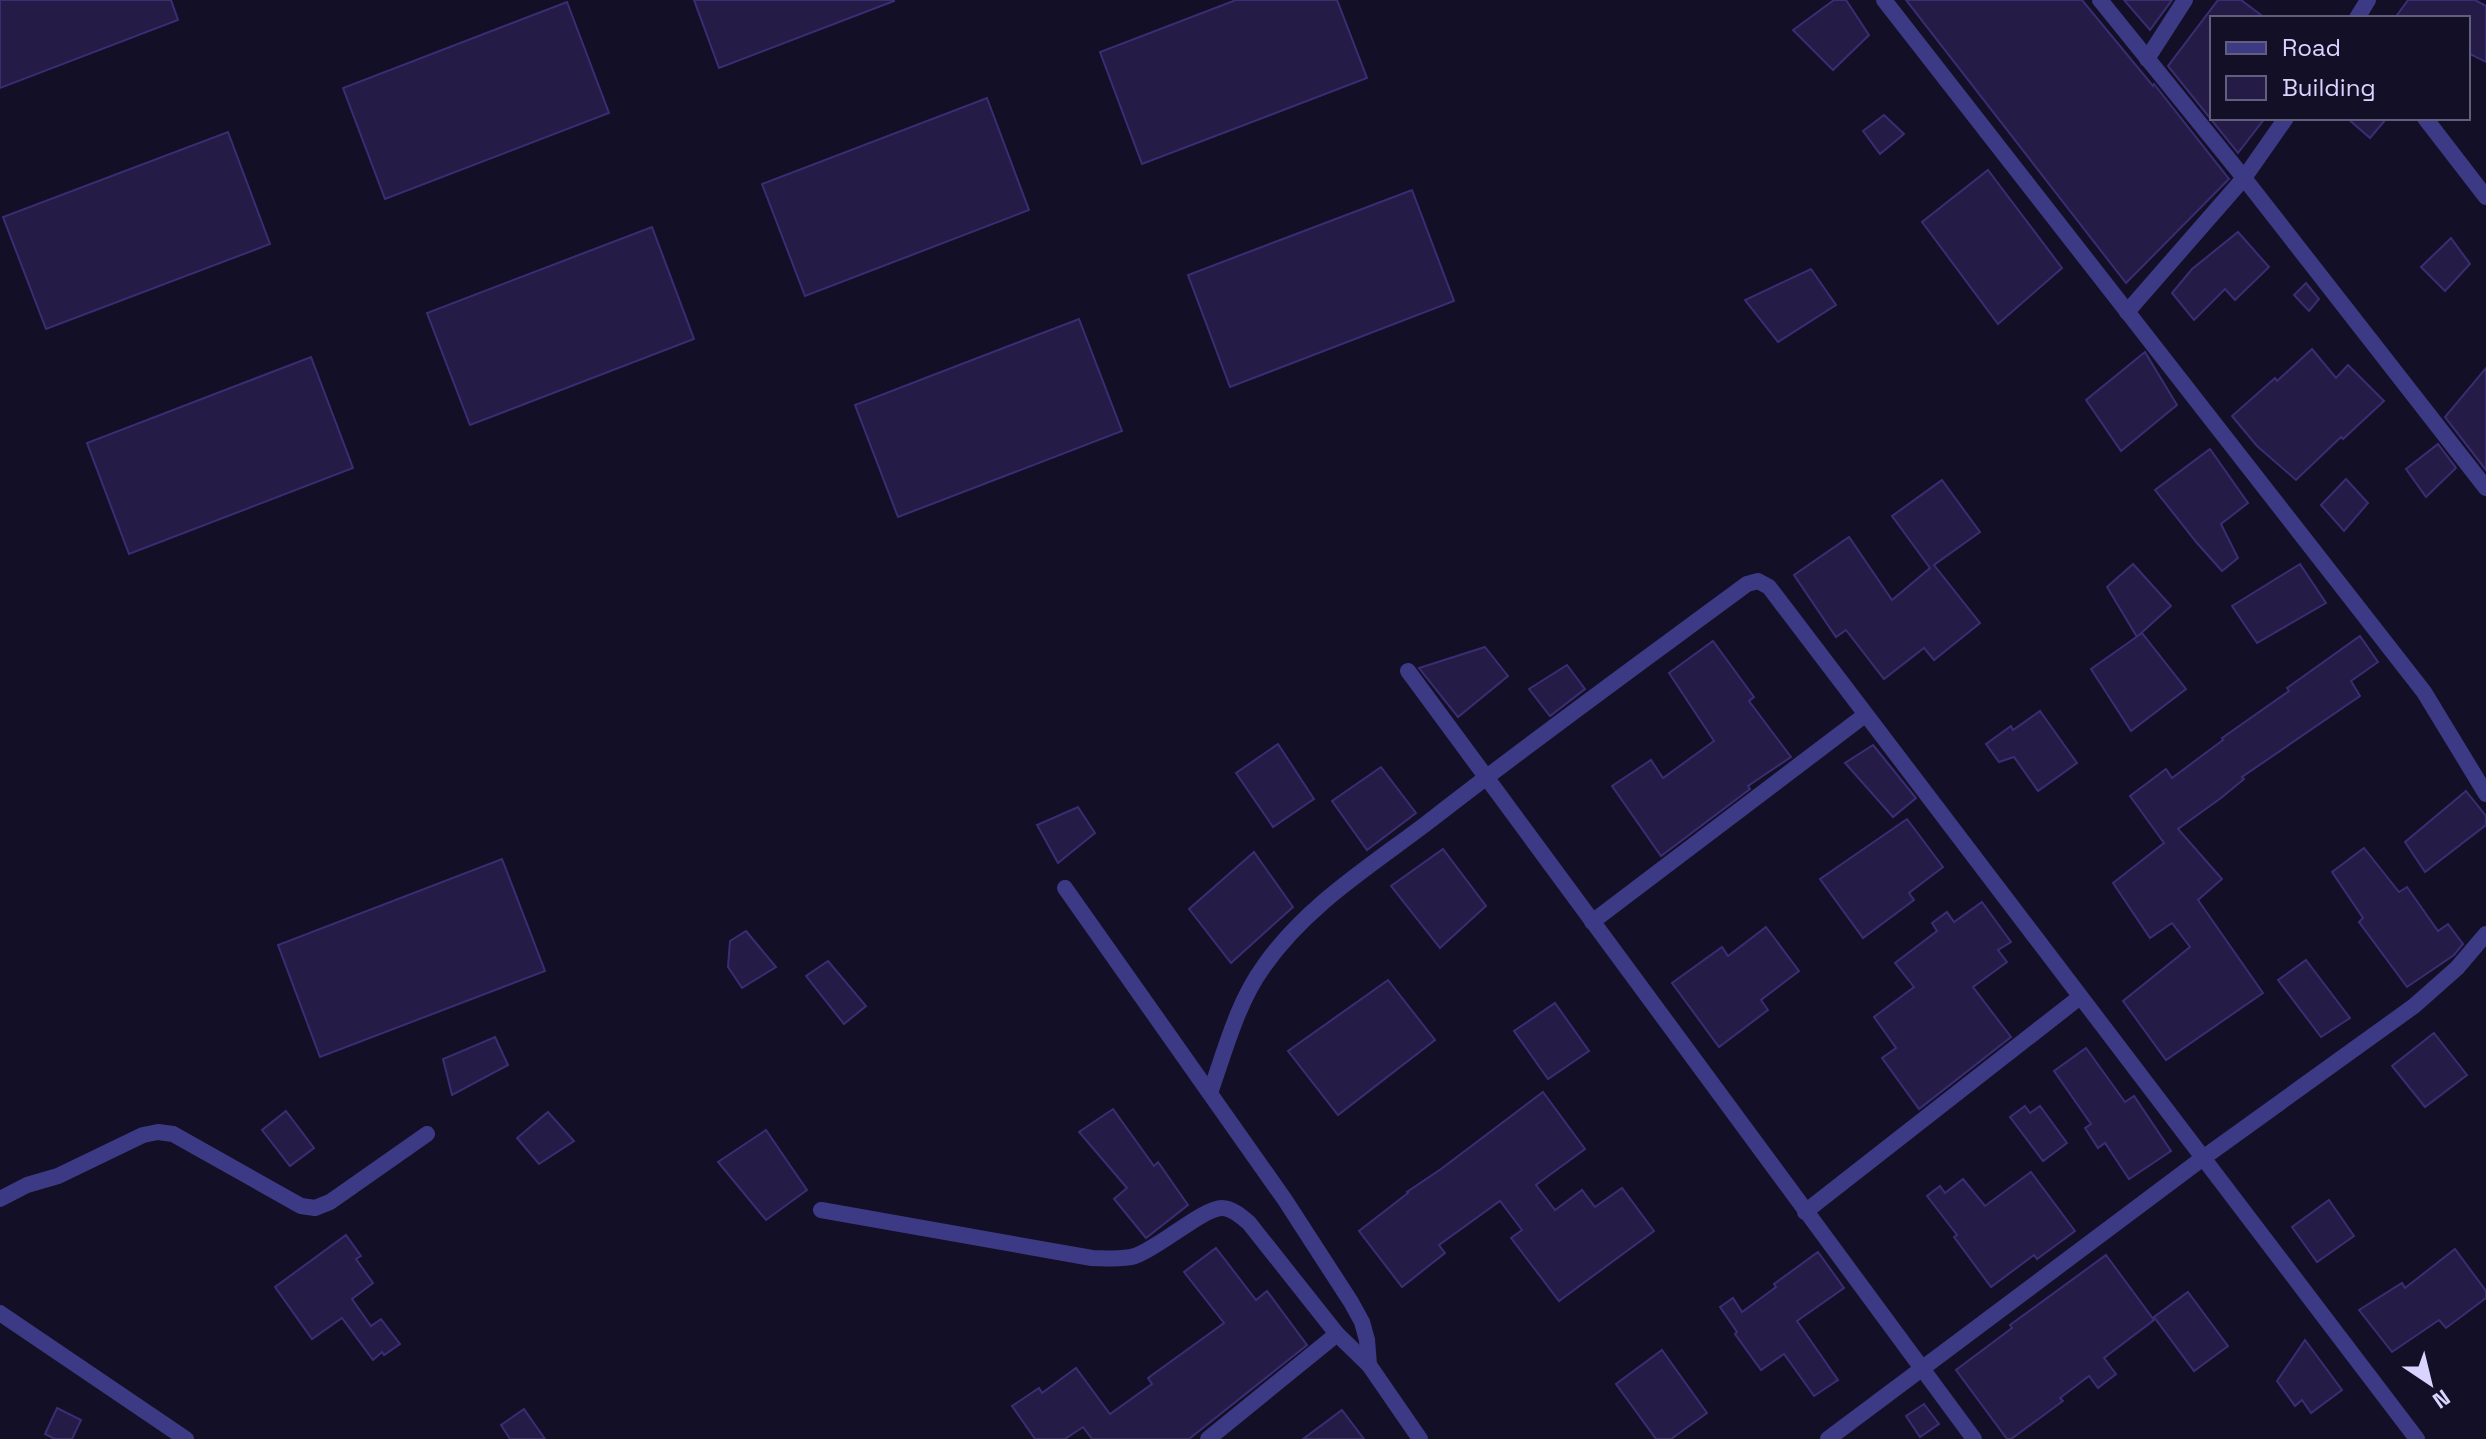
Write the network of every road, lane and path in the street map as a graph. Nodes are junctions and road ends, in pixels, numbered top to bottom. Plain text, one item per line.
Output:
1 (1884, 0) edge
2 (2100, 0) edge
3 (2185, 0) edge
4 (2147, 59) junction
5 (2285, 120) edge
6 (2427, 120) edge
7 (2244, 178) junction
8 (2486, 197) edge
9 (2127, 312) junction
10 (2486, 488) edge
11 (1408, 671) dead end
12 (1865, 715) junction
13 (1485, 778) junction
14 (2486, 794) edge
15 (1065, 888) dead end
16 (1592, 922) junction
17 (2486, 934) edge
18 (2080, 997) junction
19 (1210, 1093) junction
20 (427, 1134) dead end
21 (2203, 1158) junction
22 (0, 1199) edge
23 (821, 1210) dead end
24 (1805, 1212) junction
25 (0, 1313) edge
26 (1337, 1334) junction
27 (1369, 1365) junction
28 (1921, 1370) junction
29 (186, 1439) edge
30 (1208, 1439) edge
31 (1420, 1439) edge
32 (1828, 1439) edge
33 (1974, 1439) edge
34 (2417, 1439) edge

1 - 9 street
2 - 4 street
3 - 4 street
4 - 7 street
5 - 7 street
6 - 8 street
7 - 9 street
7 - 10 street
9 - 14 street
11 - 13 street
12 - 13 street
12 - 16 street
12 - 18 street
13 - 16 street
13 - 19 street
15 - 19 street
16 - 24 street
17 - 21 street
18 - 21 street
18 - 24 street
19 - 27 street
20 - 22 street
21 - 28 street
21 - 34 street
23 - 26 street
24 - 28 street
25 - 29 street
26 - 27 street
26 - 30 street
27 - 31 street
28 - 32 street
28 - 33 street

